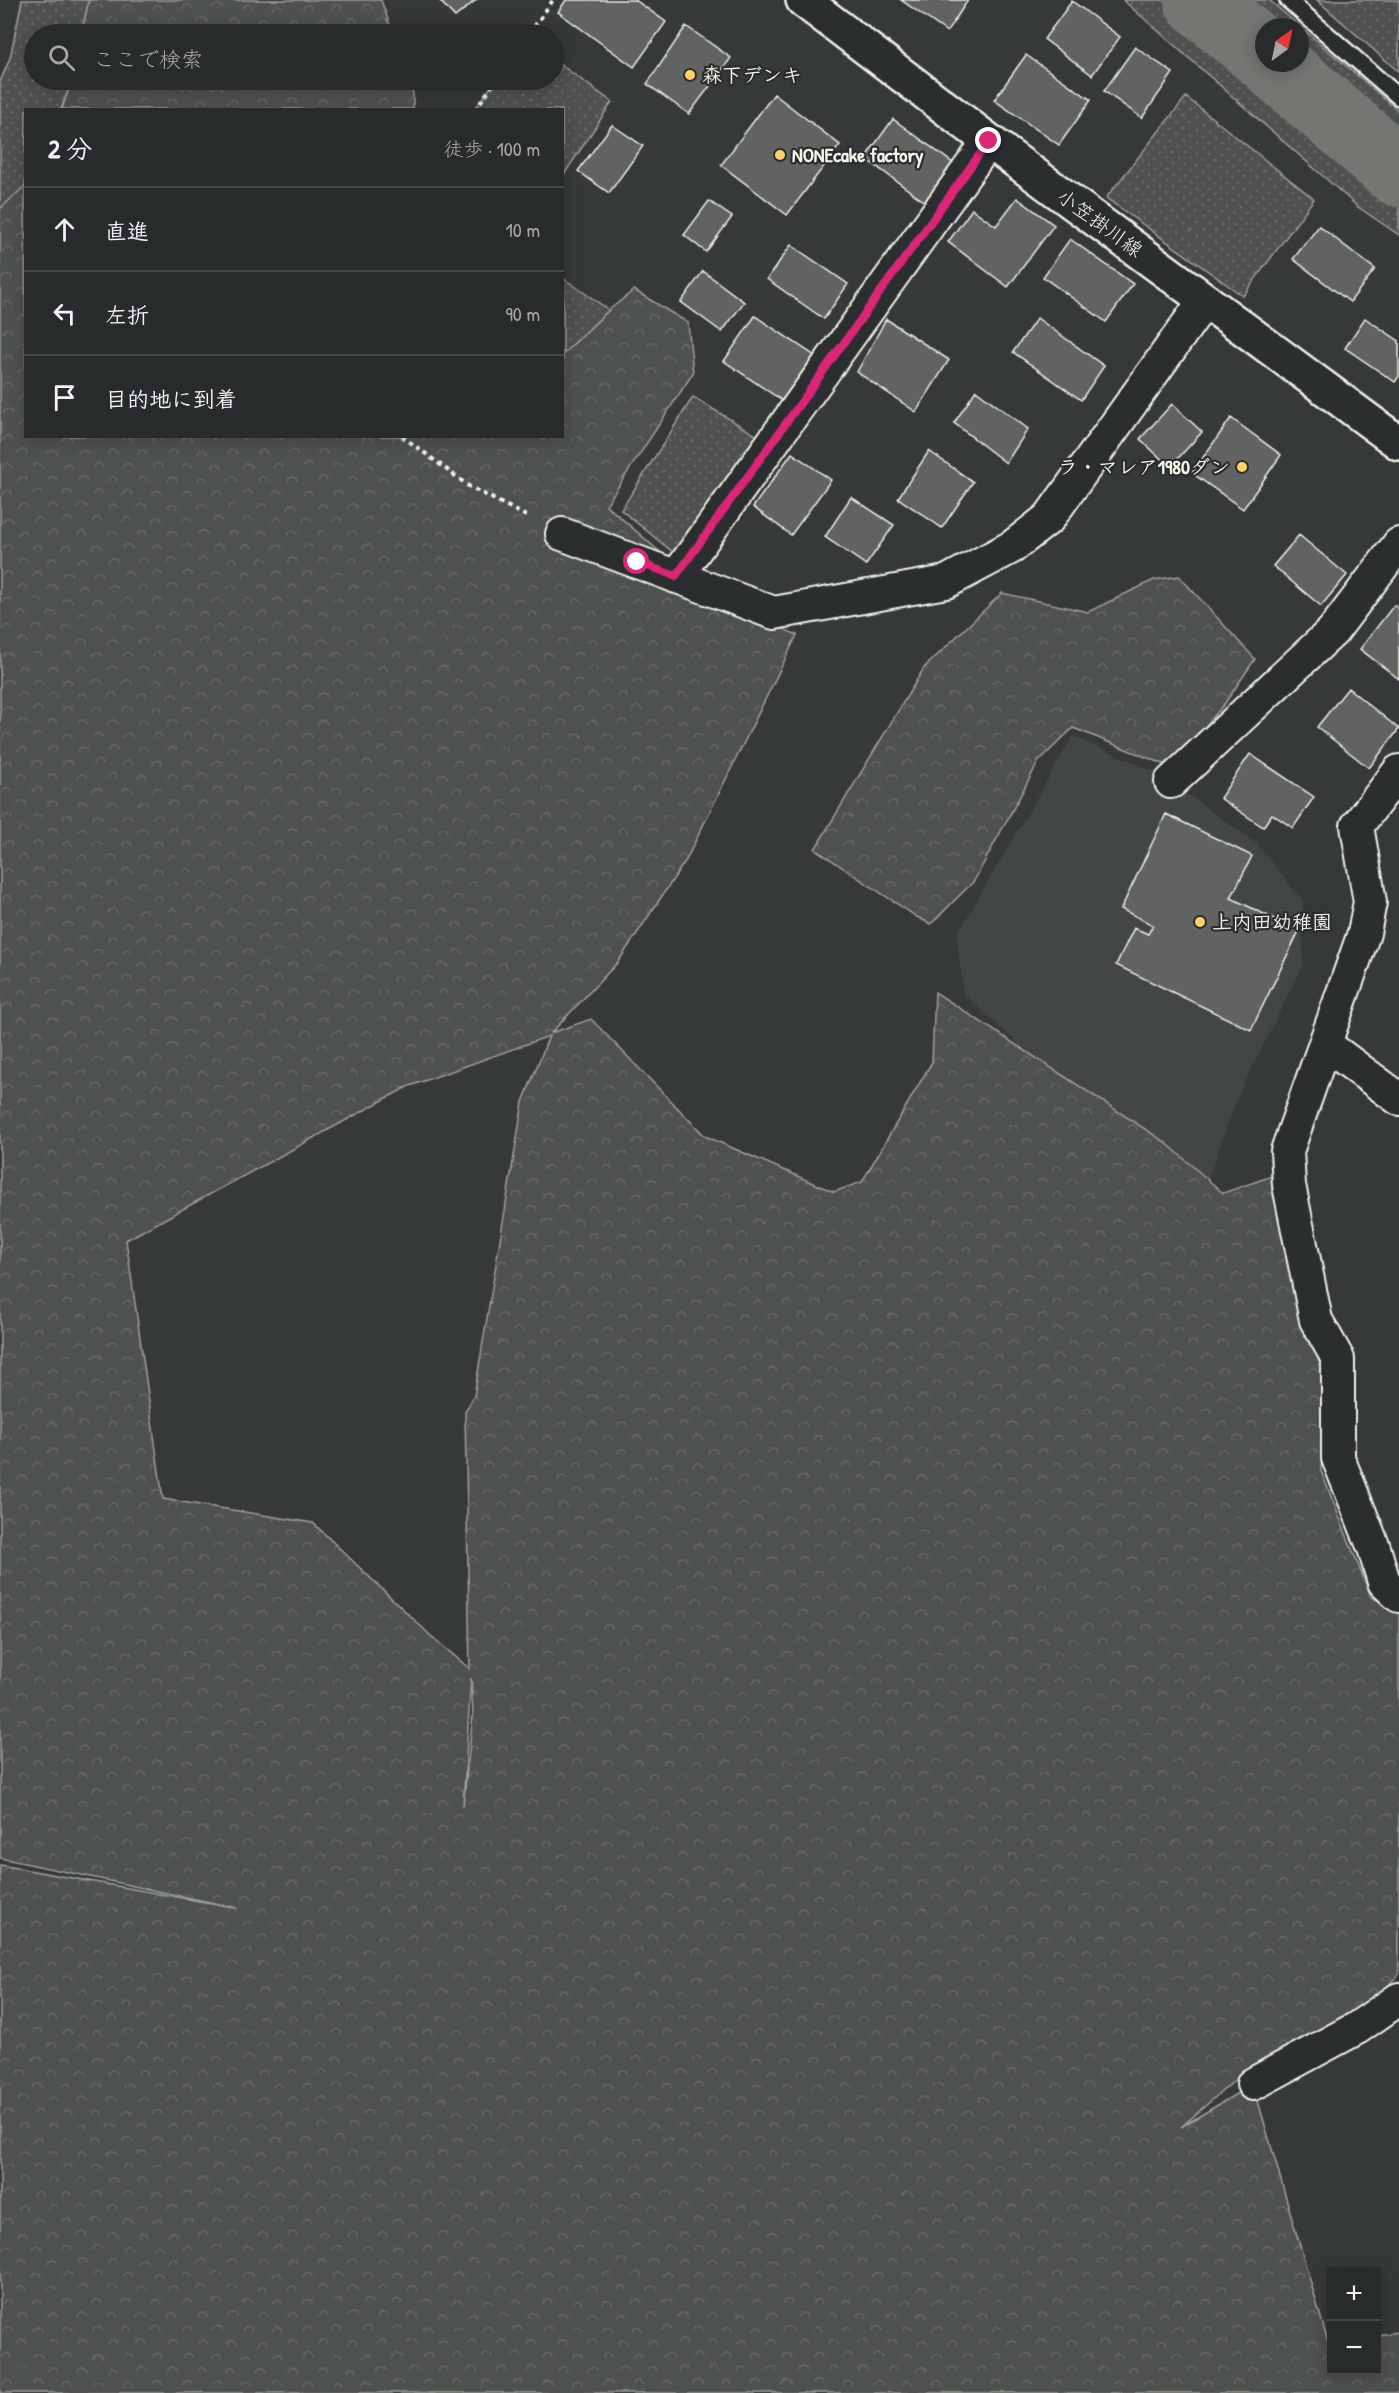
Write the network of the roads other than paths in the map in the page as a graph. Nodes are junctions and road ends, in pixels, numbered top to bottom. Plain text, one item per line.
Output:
1 (803, 0) edge
2 (1288, 0) edge
3 (1399, 97) edge
4 (989, 141) junction
5 (1205, 300) junction
6 (1399, 443) edge
7 (562, 534) road end
8 (1399, 544) edge
9 (676, 576) junction
10 (1399, 771) edge
11 (1171, 782) dead end
12 (1325, 1044) junction
13 (1399, 1099) edge
14 (1399, 1596) edge
15 (1399, 1999) edge
16 (1253, 2084) dead end

1 - 4 main road, 小笠掛川線
2 - 3 lane
4 - 5 main road, 小笠掛川線
4 - 9 street
5 - 6 main road, 小笠掛川線
5 - 9 street
7 - 9 street
8 - 11 street
10 - 12 street
12 - 13 street
12 - 14 street
15 - 16 street

